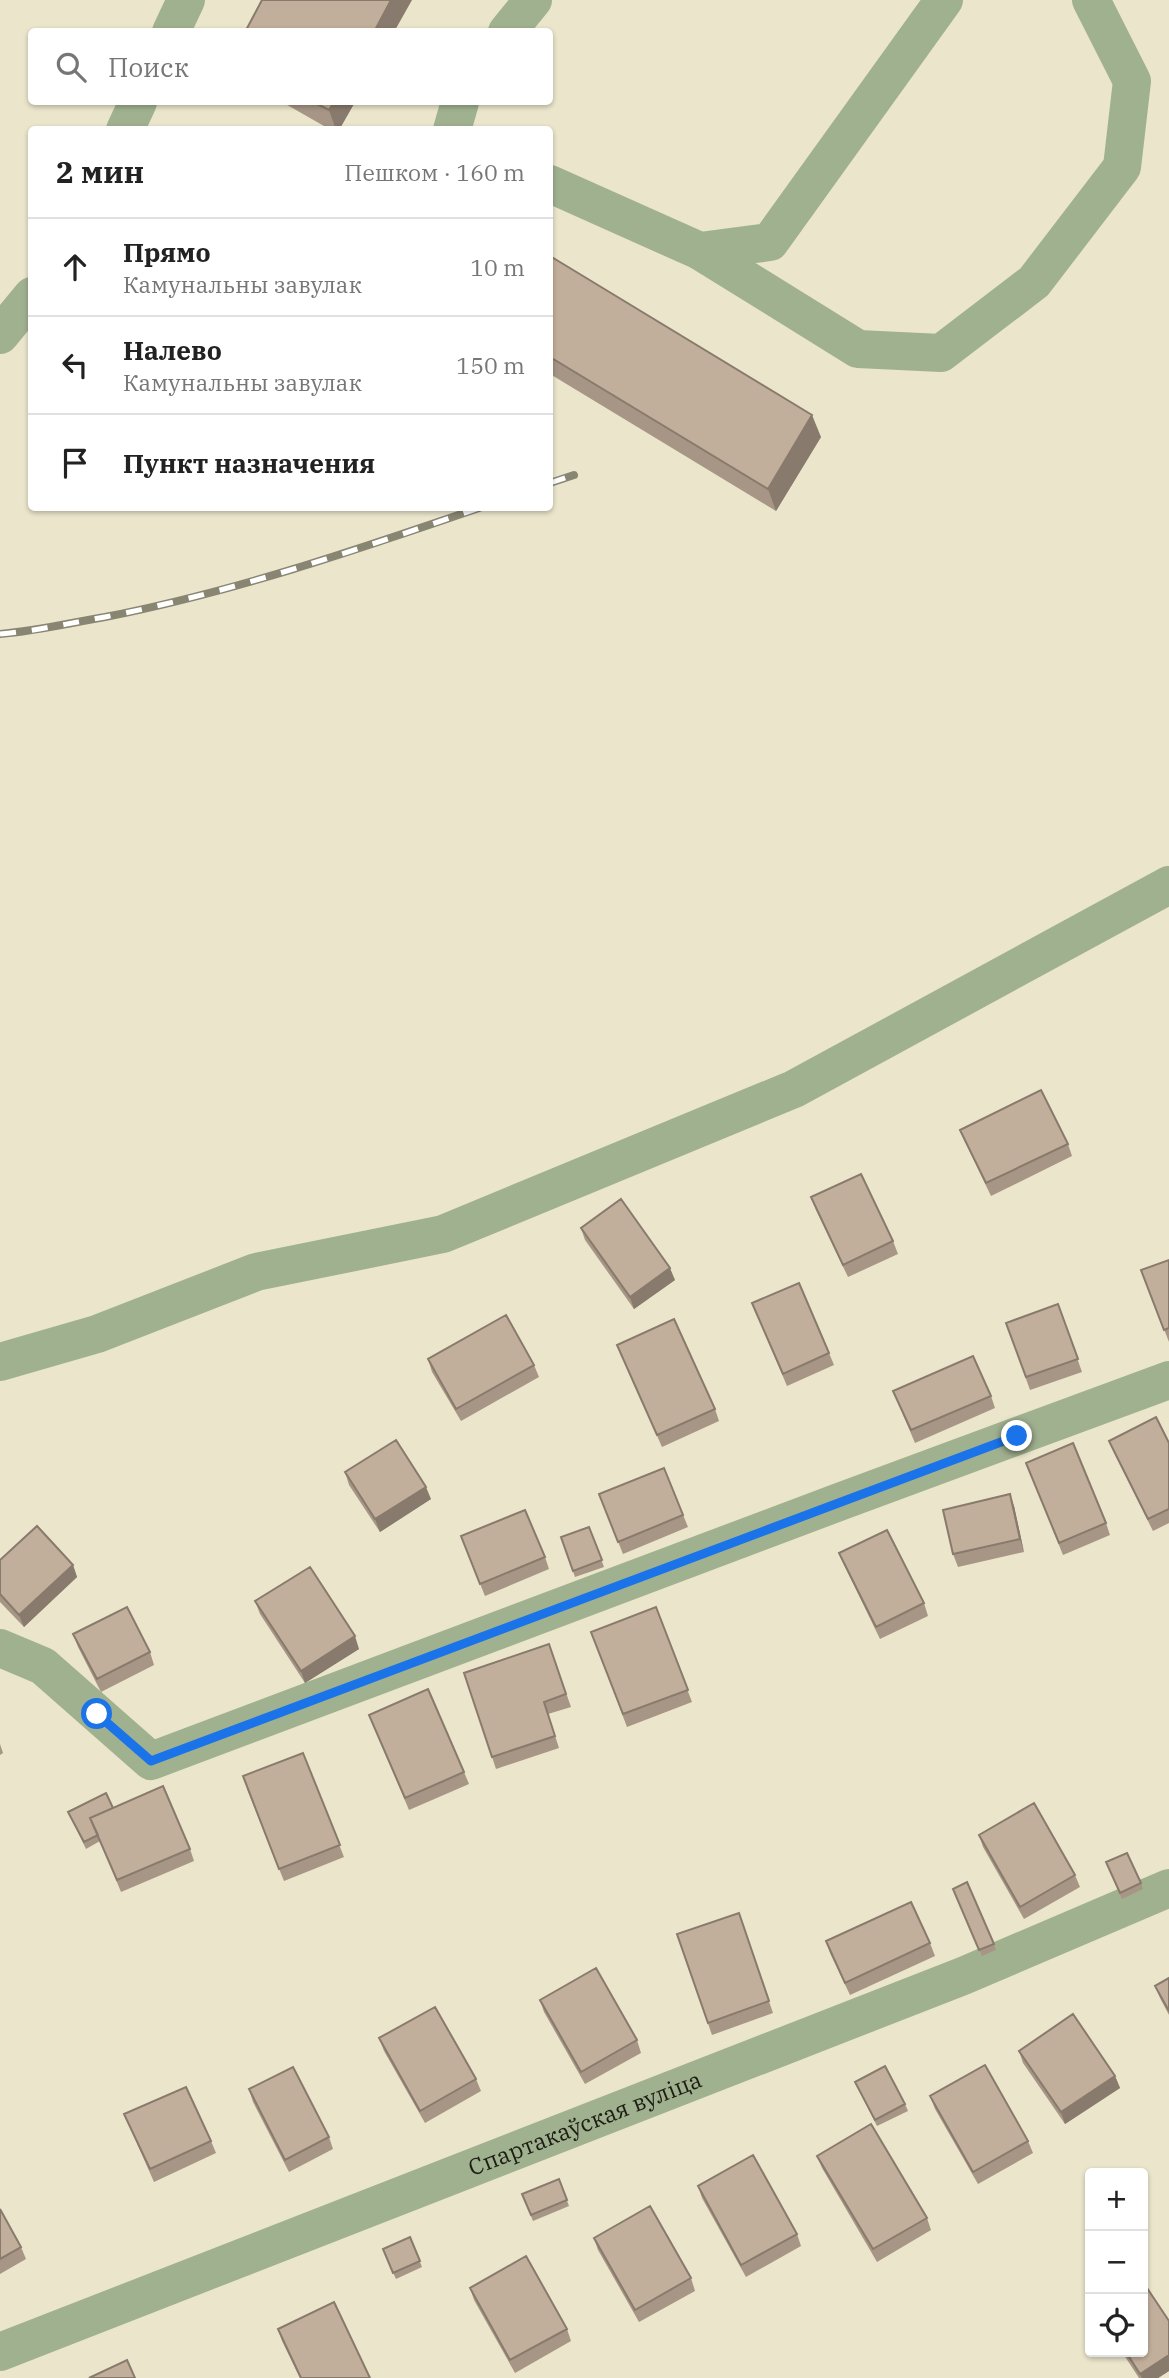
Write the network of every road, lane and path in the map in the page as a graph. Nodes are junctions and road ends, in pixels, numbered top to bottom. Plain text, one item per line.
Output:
1 (186, 0) edge
2 (533, 0) edge
3 (944, 0) edge
4 (1091, 0) edge
5 (173, 28) edge
6 (510, 28) edge
7 (137, 105) edge
8 (459, 105) edge
9 (127, 126) edge
10 (454, 126) edge
11 (553, 185) edge
12 (700, 251) junction
13 (28, 301) edge
14 (0, 335) edge
15 (1169, 886) edge
16 (0, 1362) edge
17 (1169, 1380) edge
18 (0, 1648) edge
19 (1169, 1888) edge
20 (0, 2352) edge

1 - 5 street
2 - 6 street
3 - 12 street
4 - 12 street
7 - 9 street
8 - 10 street
11 - 12 street
13 - 14 street
15 - 16 street
17 - 18 street
19 - 20 street, Спартакаўская вуліца

